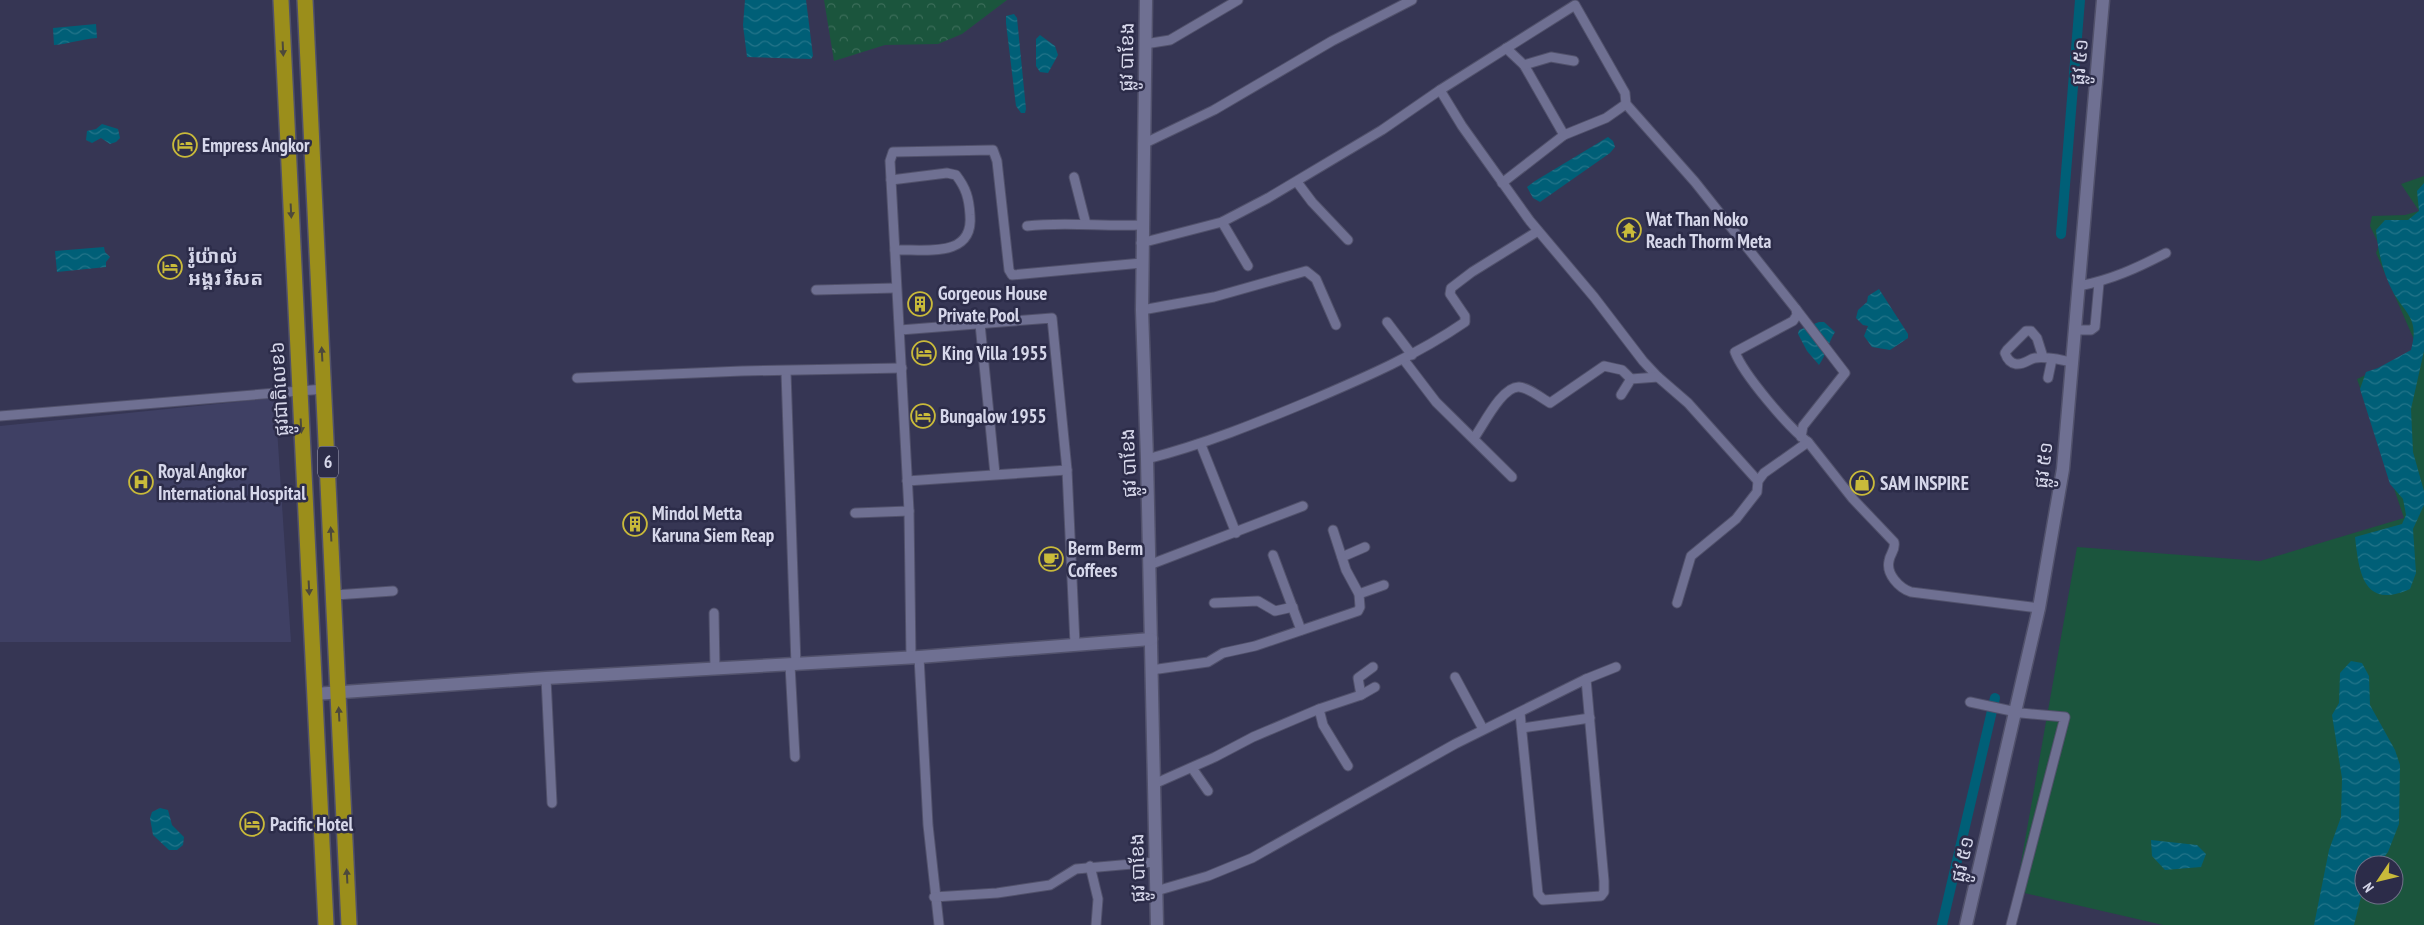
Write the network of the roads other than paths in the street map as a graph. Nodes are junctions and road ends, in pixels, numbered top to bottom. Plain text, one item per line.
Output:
1 (281, 0) edge
2 (305, 0) edge
3 (1146, 0) edge
4 (1238, 0) edge
5 (1412, 0) edge
6 (2103, 0) edge
7 (1145, 44) junction
8 (1506, 48) junction
9 (1574, 61) dead end
10 (1524, 65) junction
11 (1440, 90) junction
12 (1626, 104) junction
13 (1564, 135) junction
14 (1143, 144) junction
15 (1074, 177) dead end
16 (891, 180) junction
17 (1297, 182) junction
18 (1502, 183) junction
19 (1222, 222) junction
20 (1086, 224) junction
21 (1141, 225) junction
22 (1027, 226) dead end
23 (1538, 231) junction
24 (1348, 240) dead end
25 (1141, 243) junction
26 (895, 250) junction
27 (2166, 253) dead end
28 (1142, 263) junction
29 (1248, 266) dead end
30 (2090, 284) junction
31 (896, 288) junction
32 (816, 290) dead end
33 (1796, 309) junction
34 (1142, 310) junction
35 (1386, 322) dead end
36 (980, 324) junction
37 (1336, 325) dead end
38 (900, 330) junction
39 (2083, 330) junction
40 (1408, 357) junction
41 (2048, 358) junction
42 (2072, 362) junction
43 (902, 368) junction
44 (786, 372) junction
45 (1658, 377) junction
46 (577, 378) dead end
47 (2048, 378) dead end
48 (1631, 379) junction
49 (324, 388) junction
50 (300, 389) junction
51 (1621, 395) dead end
52 (0, 416) edge
53 (1800, 437) junction
54 (1474, 438) junction
55 (1808, 442) junction
56 (1201, 445) junction
57 (1147, 459) junction
58 (1067, 470) junction
59 (995, 474) junction
60 (1512, 477) dead end
61 (907, 481) junction
62 (1758, 481) junction
63 (1303, 506) dead end
64 (908, 511) junction
65 (855, 513) dead end
66 (1334, 530) dead end
67 (1236, 533) junction
68 (1365, 547) dead end
69 (1273, 555) dead end
70 (1342, 557) junction
71 (1149, 565) junction
72 (1384, 585) dead end
73 (394, 591) dead end
74 (1359, 594) junction
75 (335, 595) junction
76 (1214, 603) dead end
77 (1677, 603) dead end
78 (1293, 607) junction
79 (2039, 608) junction
80 (714, 613) dead end
81 (1300, 630) junction
82 (1151, 639) junction
83 (1075, 644) junction
84 (915, 657) junction
85 (793, 665) junction
86 (1373, 667) dead end
87 (1616, 667) dead end
88 (715, 669) junction
89 (1151, 670) junction
90 (1455, 677) dead end
91 (546, 678) junction
92 (1586, 679) junction
93 (1375, 687) dead end
94 (338, 693) junction
95 (314, 694) junction
96 (1362, 695) junction
97 (1970, 702) dead end
98 (1319, 710) junction
99 (1520, 712) junction
100 (2018, 713) junction
101 (1590, 718) junction
102 (1522, 728) junction
103 (1483, 729) junction
104 (795, 757) dead end
105 (1348, 766) dead end
106 (1192, 768) junction
107 (1154, 784) junction
108 (1208, 791) dead end
109 (552, 804) dead end
110 (1155, 862) junction
111 (1090, 866) junction
112 (1156, 891) junction
113 (934, 897) junction
114 (326, 925) edge
115 (349, 925) edge
116 (939, 925) edge
117 (1096, 925) edge
118 (1157, 925) edge
119 (1966, 925) edge
120 (2011, 925) edge

1 -> 50 highway, ផ្លូវជាតិលេខ៦ / 6
49 -> 2 highway, 6
3 - 7 street, ផ្លូវ បាខែង
4 - 7 street
5 - 14 street
6 - 30 street, ផ្លូវ ៥១
7 - 14 street, ផ្លូវ បាខែង
8 - 10 street
8 - 11 street
8 - 12 street
9 - 10 street
10 - 13 street
11 - 17 street
11 - 18 street
12 - 13 street
12 - 33 street
13 - 18 street
14 - 21 street, ផ្លូវ បាខែង
15 - 20 street
16 - 26 street
16 - 26 street
16 - 28 street
17 - 19 street
17 - 24 street
18 - 23 street
19 - 25 street
19 - 29 street
20 - 21 street
20 - 22 street
21 - 25 street, ផ្លូវ បាខែង
23 - 40 street
23 - 45 street
25 - 28 street, ផ្លូវ បាខែង
26 - 31 street
27 - 30 street
28 - 34 street, ផ្លូវ បាខែង
30 - 39 street, ផ្លូវ ៥១
30 - 39 street
31 - 32 street
31 - 38 street
33 - 53 street
33 - 53 street
34 - 37 street
34 - 57 street, ផ្លូវ បាខែង
35 - 40 street
36 - 38 street
36 - 58 street
36 - 59 street
38 - 43 street
39 - 42 street, ផ្លូវ ៥១
40 - 54 street
40 - 56 street
41 - 41 street
41 - 42 street
41 - 47 street
42 - 79 street, ផ្លូវ ៥១
43 - 44 street
43 - 61 street
44 - 46 street
44 - 85 street
45 - 48 street
45 - 62 street
48 - 51 street
48 - 54 street
49 - 50 street
75 -> 49 highway, 6
50 - 52 street
50 -> 95 highway, ផ្លូវជាតិលេខ៦ / 6
53 - 55 street
54 - 60 street
55 - 62 street
55 - 79 street
56 - 57 street
56 - 67 street
57 - 71 street, ផ្លូវ បាខែង
58 - 59 street
58 - 83 street
59 - 61 street
61 - 64 street
62 - 77 street
63 - 67 street
64 - 65 street
64 - 84 street
66 - 70 street
67 - 71 street
68 - 70 street
69 - 78 street
70 - 74 street
71 - 82 street, ផ្លូវ បាខែង
72 - 74 street
73 - 75 street
74 - 81 street
75 - 94 highway, 6
76 - 78 street
78 - 81 street
79 - 100 street, ផ្លូវ ៥១
80 - 88 street
81 - 89 street
82 - 83 street
82 - 89 street, ផ្លូវ បាខែង
83 - 84 street
84 - 85 street
84 - 113 street
85 - 88 street
85 - 104 street
86 - 96 street
87 - 92 street
88 - 91 street
89 - 107 street, ផ្លូវ បាខែង
90 - 103 street
91 - 94 street
91 - 109 street
92 - 99 street
92 - 101 street
93 - 96 street
94 - 95 street
115 -> 94 highway, 6
95 - 114 highway, ផ្លូវជាតិលេខ៦ / 6
96 - 98 street
97 - 100 street
98 - 105 street
98 - 106 street
99 - 102 street
99 - 103 street
100 - 119 street, ផ្លូវ ៥១
100 - 120 street
101 - 102 street
101 - 102 street
103 - 112 street
106 - 107 street
106 - 108 street
107 - 110 street, ផ្លូវ បាខែង
110 - 111 street
110 - 112 street, ផ្លូវ បាខែង
111 - 113 street
111 - 117 street
112 - 118 street, ផ្លូវ បាខែង
113 - 116 street

